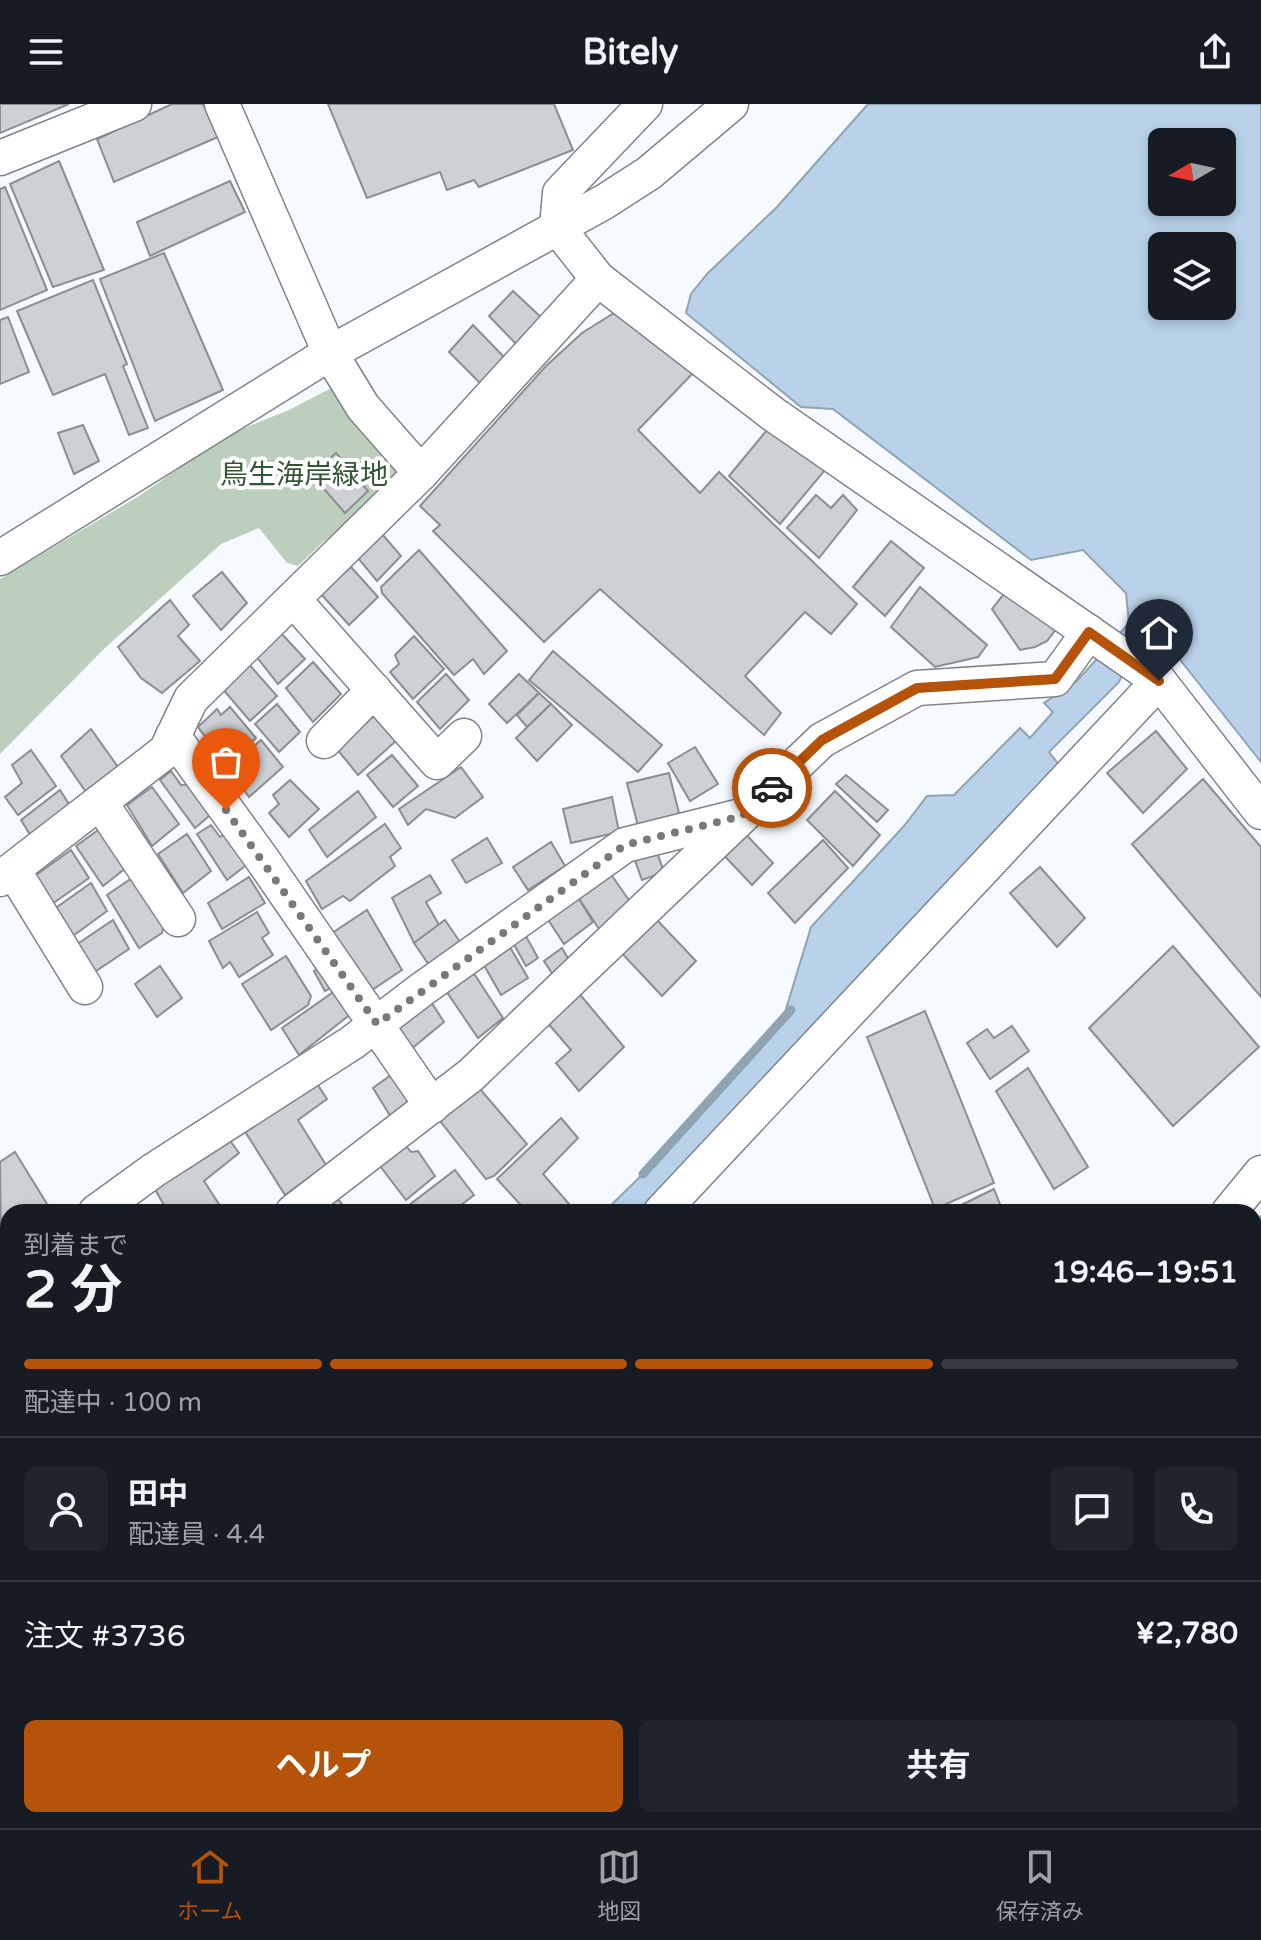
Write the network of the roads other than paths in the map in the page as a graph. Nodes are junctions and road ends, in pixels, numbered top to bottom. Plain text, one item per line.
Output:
1 (134, 104) edge
2 (222, 104) edge
3 (645, 104) edge
4 (731, 104) edge
5 (0, 158) edge
6 (557, 227) junction
7 (598, 279) junction
8 (330, 353) junction
9 (421, 473) junction
10 (0, 558) edge
11 (293, 599) junction
12 (1089, 632) junction
13 (1159, 681) junction
14 (374, 690) junction
15 (173, 736) junction
16 (464, 736) dead end
17 (324, 741) dead end
18 (100, 802) junction
19 (1261, 812) edge
20 (742, 816) junction
21 (6, 875) edge
22 (178, 919) dead end
23 (85, 987) dead end
24 (377, 1024) junction
25 (432, 1106) junction
26 (1261, 1173) edge
27 (107, 1204) edge
28 (303, 1204) edge
29 (669, 1204) edge
30 (1236, 1204) edge

1 - 5 street
2 - 8 street
3 - 6 street
4 - 6 street
6 - 7 street
6 - 8 street
7 - 9 street
7 - 12 street
8 - 9 street
8 - 10 street
9 - 11 street
11 - 14 street
11 - 15 street
12 - 13 street
12 - 20 street
13 - 19 street
13 - 29 street
14 - 16 street
14 - 17 street
15 - 18 street
15 - 24 street
18 - 21 street
18 - 22 street
20 - 24 street
20 - 25 street
21 - 23 street
24 - 25 street
24 - 27 street
25 - 28 street
26 - 30 street

